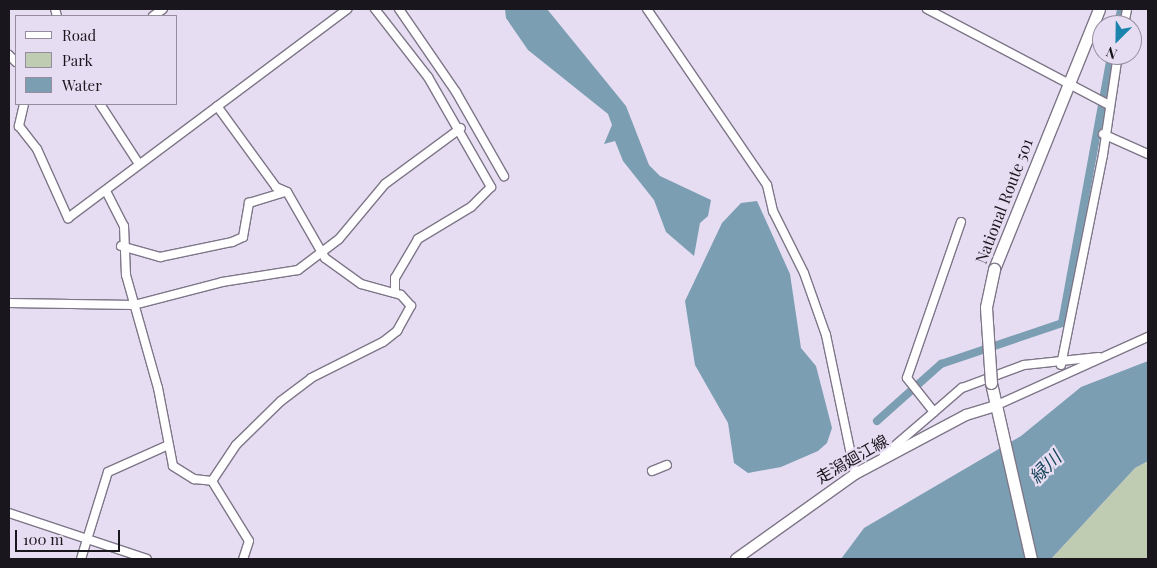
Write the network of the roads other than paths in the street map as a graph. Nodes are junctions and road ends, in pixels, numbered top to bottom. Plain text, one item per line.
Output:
1 (348, 9) edge
2 (376, 9) edge
3 (399, 9) edge
4 (647, 9) edge
5 (927, 9) edge
6 (1099, 9) edge
7 (1115, 65) edge
8 (1068, 84) junction
9 (1104, 102) junction
10 (24, 105) edge
11 (101, 105) edge
12 (217, 106) junction
13 (461, 128) junction
14 (1103, 134) junction
15 (1148, 154) edge
16 (139, 164) junction
17 (504, 176) dead end
18 (106, 191) junction
19 (287, 192) junction
20 (961, 222) dead end
21 (121, 246) junction
22 (319, 252) junction
23 (395, 293) junction
24 (9, 303) edge
25 (134, 305) junction
26 (1148, 337) edge
27 (1099, 357) junction
28 (1061, 365) junction
29 (996, 408) junction
30 (934, 412) junction
31 (166, 446) junction
32 (875, 463) junction
33 (667, 465) dead end
34 (652, 471) dead end
35 (855, 474) junction
36 (212, 481) junction
37 (9, 513) edge
38 (87, 539) junction
39 (81, 559) edge
40 (148, 559) edge
41 (243, 559) edge
42 (736, 559) edge
43 (1031, 559) edge

1 - 12 street
2 - 13 street
3 - 17 street
4 - 35 street
5 - 8 street
6 - 8 highway, National Route 501
7 - 9 street
8 - 9 street
8 - 29 highway, National Route 501, bridge
9 - 14 street
10 - 18 street
11 - 16 street
12 - 16 street
12 - 19 street
13 - 22 street
13 - 23 street
14 - 15 street
14 - 28 street
16 - 18 street
18 - 21 street
19 - 21 street
19 - 22 street
20 - 30 street
21 - 25 street
22 - 23 street
22 - 25 street
23 - 36 street
24 - 25 street
25 - 31 street
26 - 27 street
27 - 28 street
27 - 29 street
28 - 30 street
29 - 32 main road, 走潟廻江線
29 - 43 highway, National Route 501
30 - 32 street
31 - 36 street
31 - 38 street
32 - 35 main road, 走潟廻江線
33 - 34 street
35 - 42 main road, 走潟廻江線
36 - 41 street
37 - 38 street
38 - 39 street
38 - 40 street

